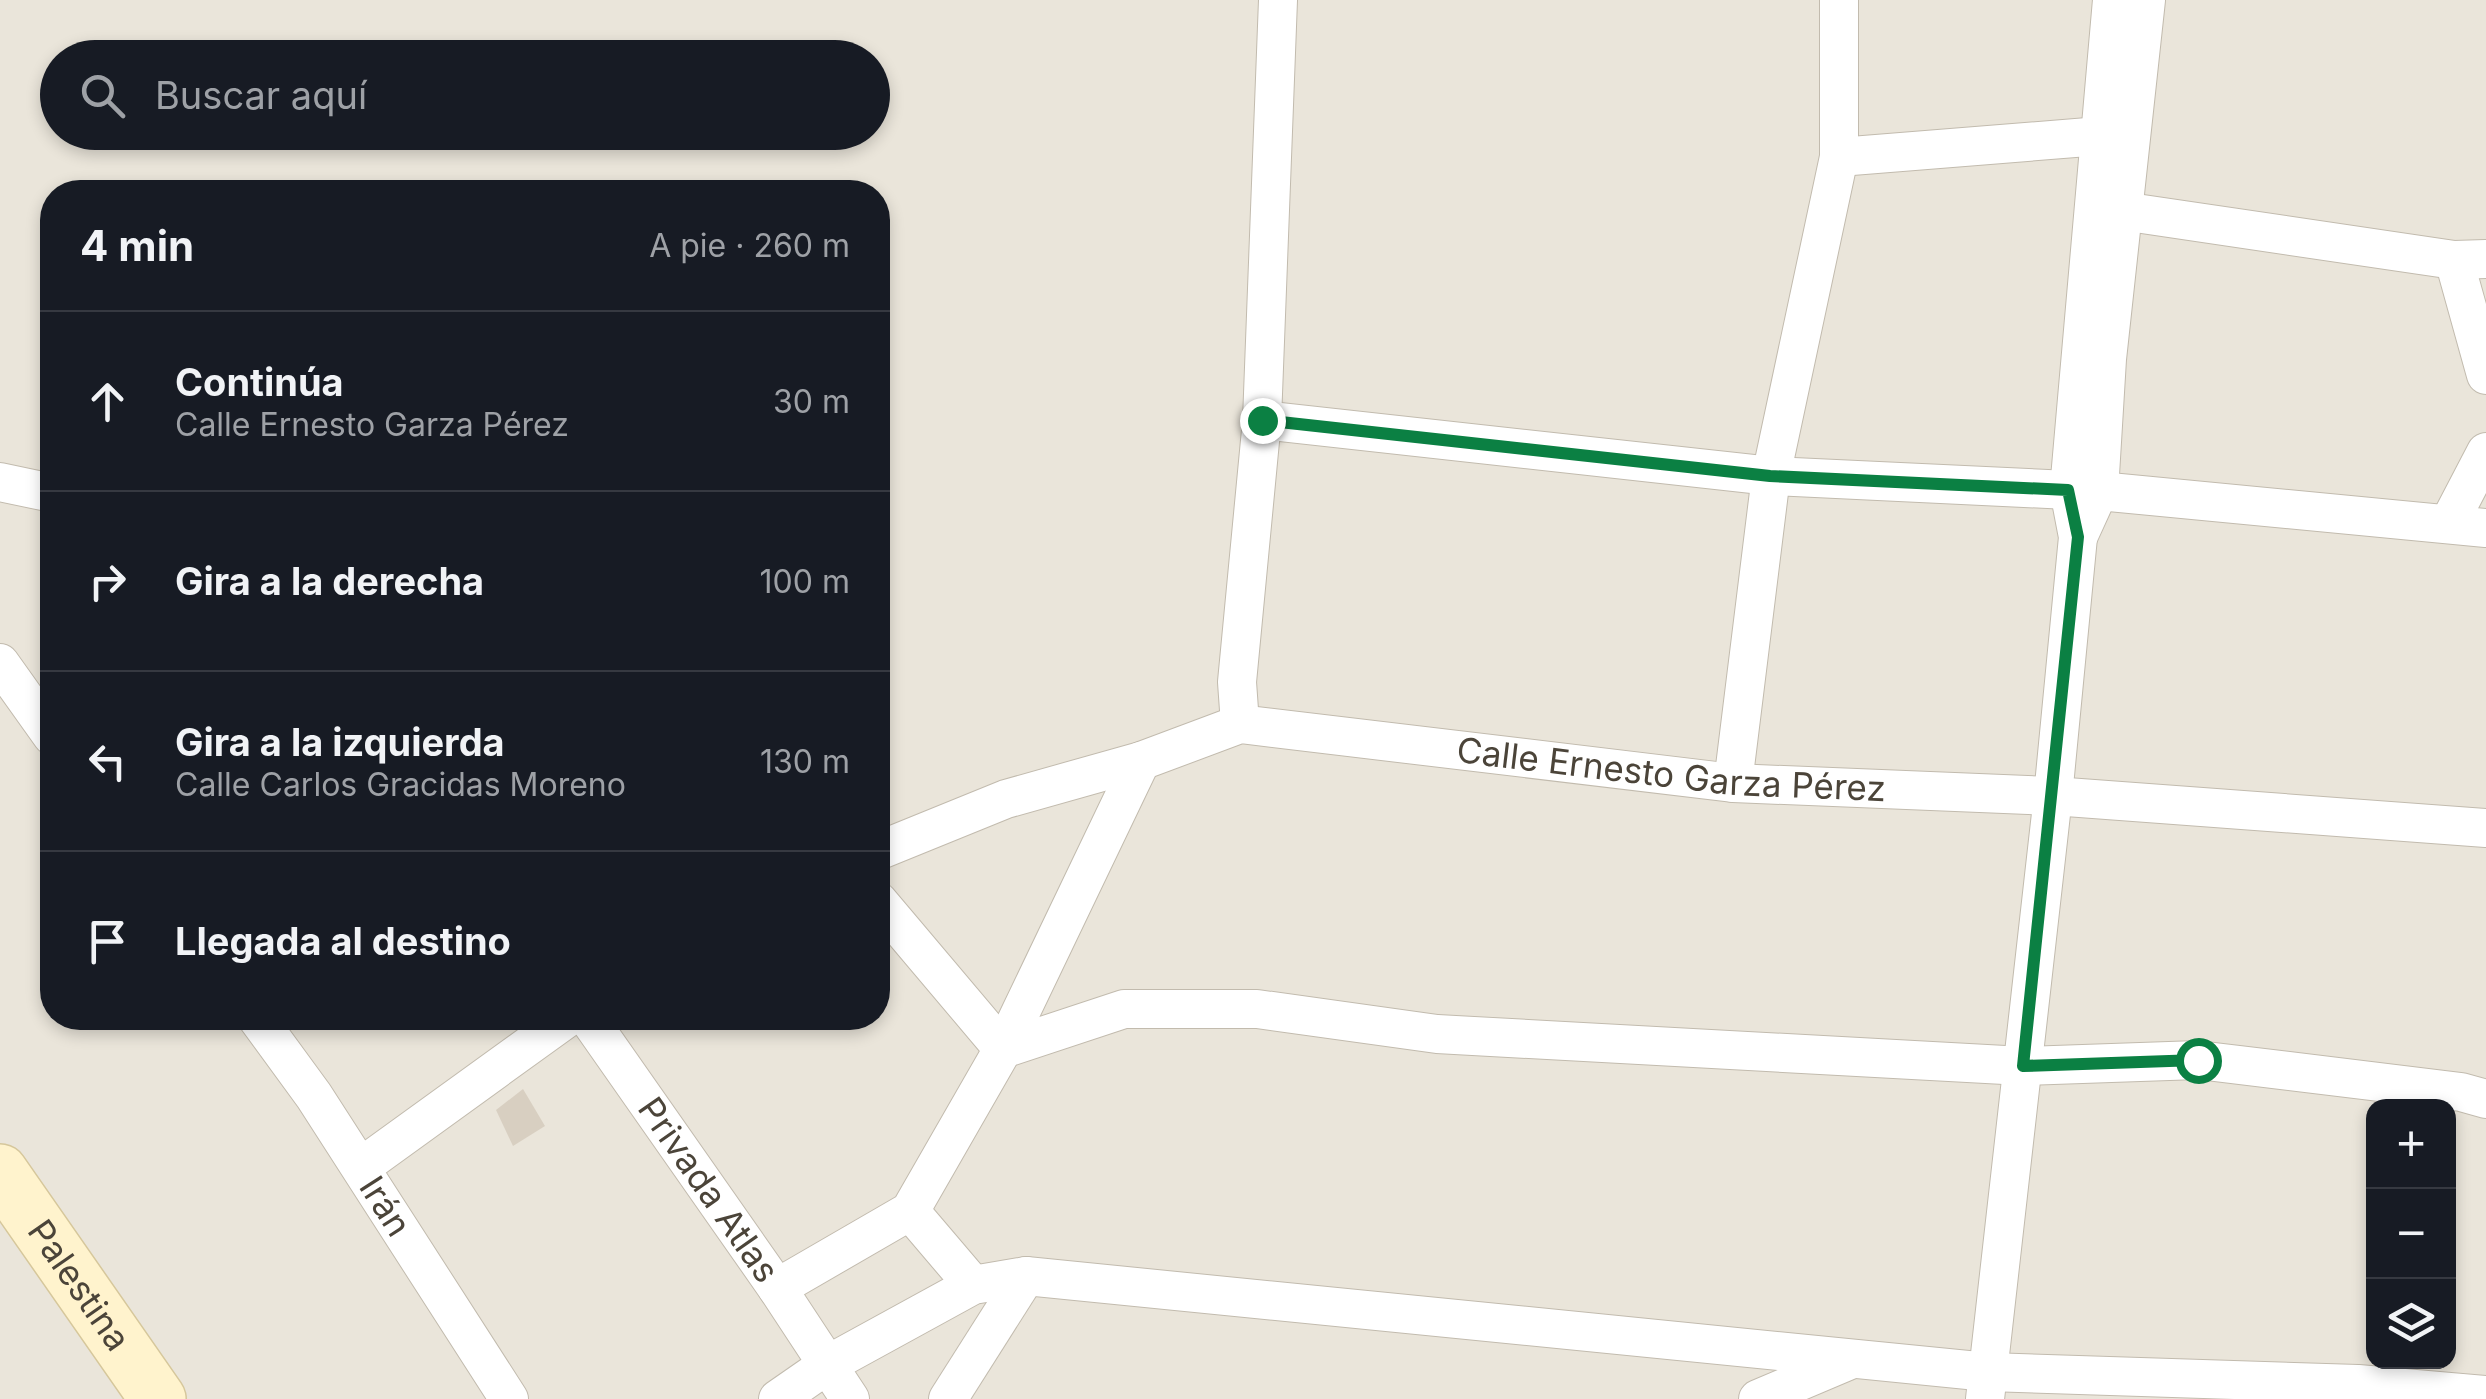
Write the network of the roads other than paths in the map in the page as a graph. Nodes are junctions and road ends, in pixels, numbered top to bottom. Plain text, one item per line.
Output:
1 (1278, 0) edge
2 (1839, 0) edge
3 (2112, 0) edge
4 (2146, 0) edge
5 (2115, 134) junction
6 (1839, 158) junction
7 (2122, 211) junction
8 (2470, 260) edge
9 (2094, 358) junction
10 (2486, 375) edge
11 (1262, 420) junction
12 (2486, 452) edge
13 (1770, 476) junction
14 (0, 482) edge
15 (40, 490) edge
16 (2084, 490) junction
17 (2468, 526) edge
18 (0, 663) edge
19 (40, 719) edge
20 (1240, 724) junction
21 (1141, 762) junction
22 (1733, 783) junction
23 (2053, 796) junction
24 (2486, 828) edge
25 (890, 846) edge
26 (890, 915) edge
27 (265, 1030) edge
28 (550, 1030) edge
29 (596, 1030) edge
30 (1003, 1049) junction
31 (2023, 1066) junction
32 (2486, 1099) edge
33 (361, 1167) junction
34 (0, 1172) edge
35 (910, 1211) junction
36 (1026, 1276) junction
37 (973, 1285) junction
38 (777, 1288) junction
39 (1857, 1357) junction
40 (826, 1365) junction
41 (1987, 1386) edge
42 (2358, 1392) edge
43 (2486, 1394) edge
44 (158, 1399) edge
45 (509, 1399) edge
46 (778, 1399) edge
47 (850, 1399) edge
48 (948, 1399) edge
49 (1758, 1399) edge

1 - 11 street
2 - 6 street
3 - 5 street
4 - 5 street
5 - 6 street
5 - 7 street
5 - 9 street
6 - 13 street
7 - 8 street
7 - 9 street
8 - 10 street
9 - 16 street
11 - 13 street
11 - 20 street
12 - 17 street
13 - 16 street
13 - 22 street
14 - 15 street
16 - 17 street
16 - 23 street
18 - 19 street
20 - 21 street, Calle Ernesto Garza Pérez
20 - 22 street, Calle Ernesto Garza Pérez
21 - 25 street, Calle Ernesto Garza Pérez
21 - 30 street
22 - 23 street, Calle Ernesto Garza Pérez
23 - 24 street, Calle Ernesto Garza Pérez
23 - 31 street
26 - 30 street
27 - 33 street, Irán
28 - 33 street
29 - 38 street, Privada Atlas
30 - 31 street
30 - 35 street
31 - 32 street
31 - 41 street
33 - 45 street, Irán
34 - 44 street, Palestina
35 - 37 street
35 - 38 street
36 - 37 street
36 - 39 street
36 - 48 street
37 - 40 street
38 - 40 street, Privada Atlas
39 - 41 street
39 - 49 street
40 - 46 street
40 - 47 street, Privada Atlas
41 - 42 street
42 - 43 street

